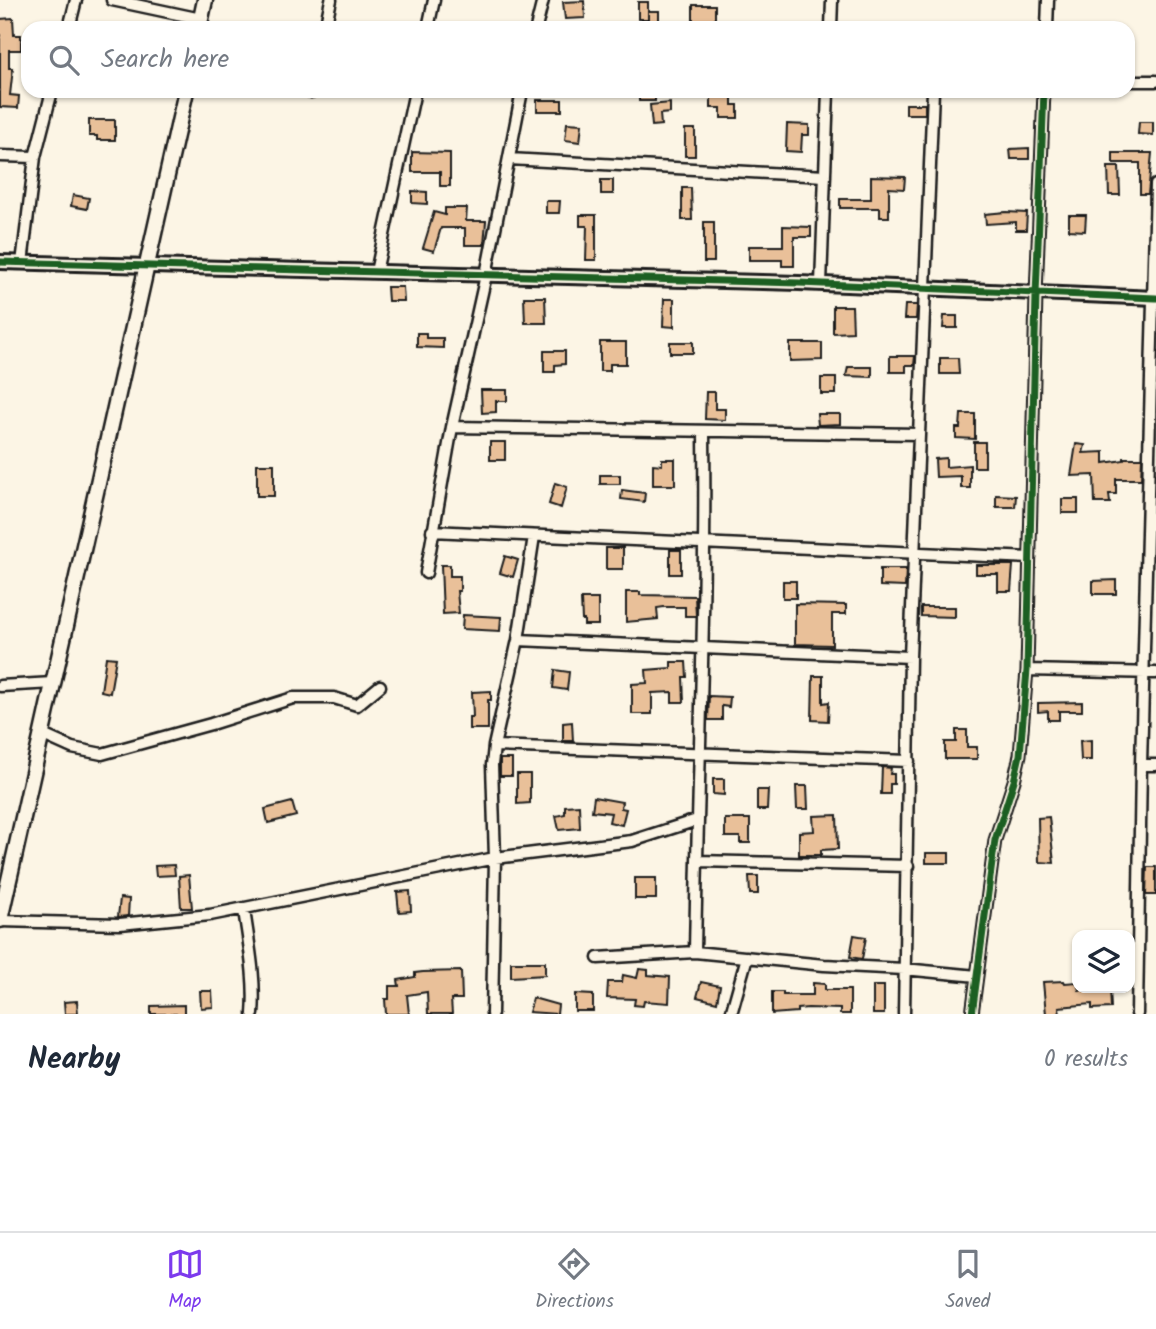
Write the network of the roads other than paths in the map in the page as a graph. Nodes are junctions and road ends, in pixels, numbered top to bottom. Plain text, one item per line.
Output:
1 (76, 0) edge
2 (112, 0) edge
3 (205, 0) edge
4 (331, 0) edge
5 (434, 0) edge
6 (543, 0) edge
7 (832, 0) edge
8 (1048, 0) edge
9 (71, 21) edge
10 (189, 21) edge
11 (201, 21) edge
12 (326, 21) edge
13 (430, 21) edge
14 (538, 21) edge
15 (831, 21) edge
16 (1047, 21) edge
17 (1135, 81) edge
18 (1156, 81) edge
19 (50, 98) edge
20 (184, 98) edge
21 (413, 98) edge
22 (521, 98) edge
23 (828, 98) edge
24 (933, 98) edge
25 (1044, 98) edge
26 (0, 156) edge
27 (35, 157) junction
28 (509, 159) junction
29 (825, 176) junction
30 (1156, 188) edge
31 (0, 262) edge
32 (22, 263) junction
33 (148, 266) junction
34 (376, 272) junction
35 (486, 275) junction
36 (821, 285) junction
37 (925, 289) junction
38 (1036, 295) junction
39 (1154, 298) edge
40 (1153, 411) edge
41 (452, 426) junction
42 (704, 432) junction
43 (919, 434) junction
44 (1152, 500) edge
45 (432, 531) junction
46 (534, 536) junction
47 (706, 545) junction
48 (915, 554) junction
49 (1030, 558) junction
50 (426, 573) dead end
51 (1151, 586) edge
52 (518, 640) junction
53 (701, 648) junction
54 (910, 657) junction
55 (1027, 670) junction
56 (1143, 673) junction
57 (1156, 673) edge
58 (53, 683) junction
59 (380, 686) dead end
60 (0, 687) edge
61 (43, 735) junction
62 (494, 746) junction
63 (698, 754) junction
64 (909, 761) junction
65 (1141, 765) junction
66 (1156, 765) edge
67 (697, 820) junction
68 (495, 858) junction
69 (696, 861) junction
70 (908, 866) junction
71 (244, 910) junction
72 (0, 920) edge
73 (695, 952) junction
74 (747, 957) junction
75 (598, 958) dead end
76 (904, 969) junction
77 (977, 976) junction
78 (253, 1014) edge
79 (492, 1014) edge
80 (731, 1014) edge
81 (904, 1014) edge
82 (972, 1014) edge
83 (1137, 1014) edge

1 - 9 street
2 - 10 street
3 - 11 main road
4 - 12 street
5 - 13 street
6 - 14 street
7 - 15 street
8 - 16 street
17 - 18 street
19 - 27 street
20 - 33 main road
21 - 34 street
22 - 28 street
23 - 29 street
24 - 37 street
25 - 38 street
26 - 27 street
27 - 32 street
28 - 29 street
28 - 35 street
29 - 36 street
30 - 39 street
31 - 32 street
32 - 33 street
33 - 34 street
33 - 58 main road
34 - 35 street
35 - 36 street
35 - 41 street
36 - 37 street
37 - 38 street
37 - 43 street
38 - 39 street
38 - 49 street
39 - 40 street
40 - 44 street
41 - 42 street
41 - 45 street
42 - 43 street
42 - 47 street
43 - 48 street
44 - 51 street
45 - 46 street
45 - 50 street
46 - 47 street
46 - 52 street
47 - 48 street
47 - 53 street
48 - 49 street
48 - 54 street
49 - 55 street
51 - 56 street
52 - 53 street
52 - 62 street
53 - 54 street
53 - 63 street
54 - 64 street
55 - 56 street
55 - 77 street
56 - 57 street
56 - 65 street
58 - 60 street
58 - 61 main road
59 - 61 street
61 - 72 main road
62 - 63 street
62 - 68 street
63 - 64 street
63 - 67 street
64 - 70 street
65 - 66 street
65 - 83 street
67 - 68 street
67 - 69 street
68 - 71 street
68 - 79 street
69 - 70 street
69 - 73 street
70 - 76 street
71 - 72 street
71 - 78 street
73 - 74 street
73 - 75 street
74 - 76 street
74 - 80 street
76 - 77 street
76 - 81 street
77 - 82 street

